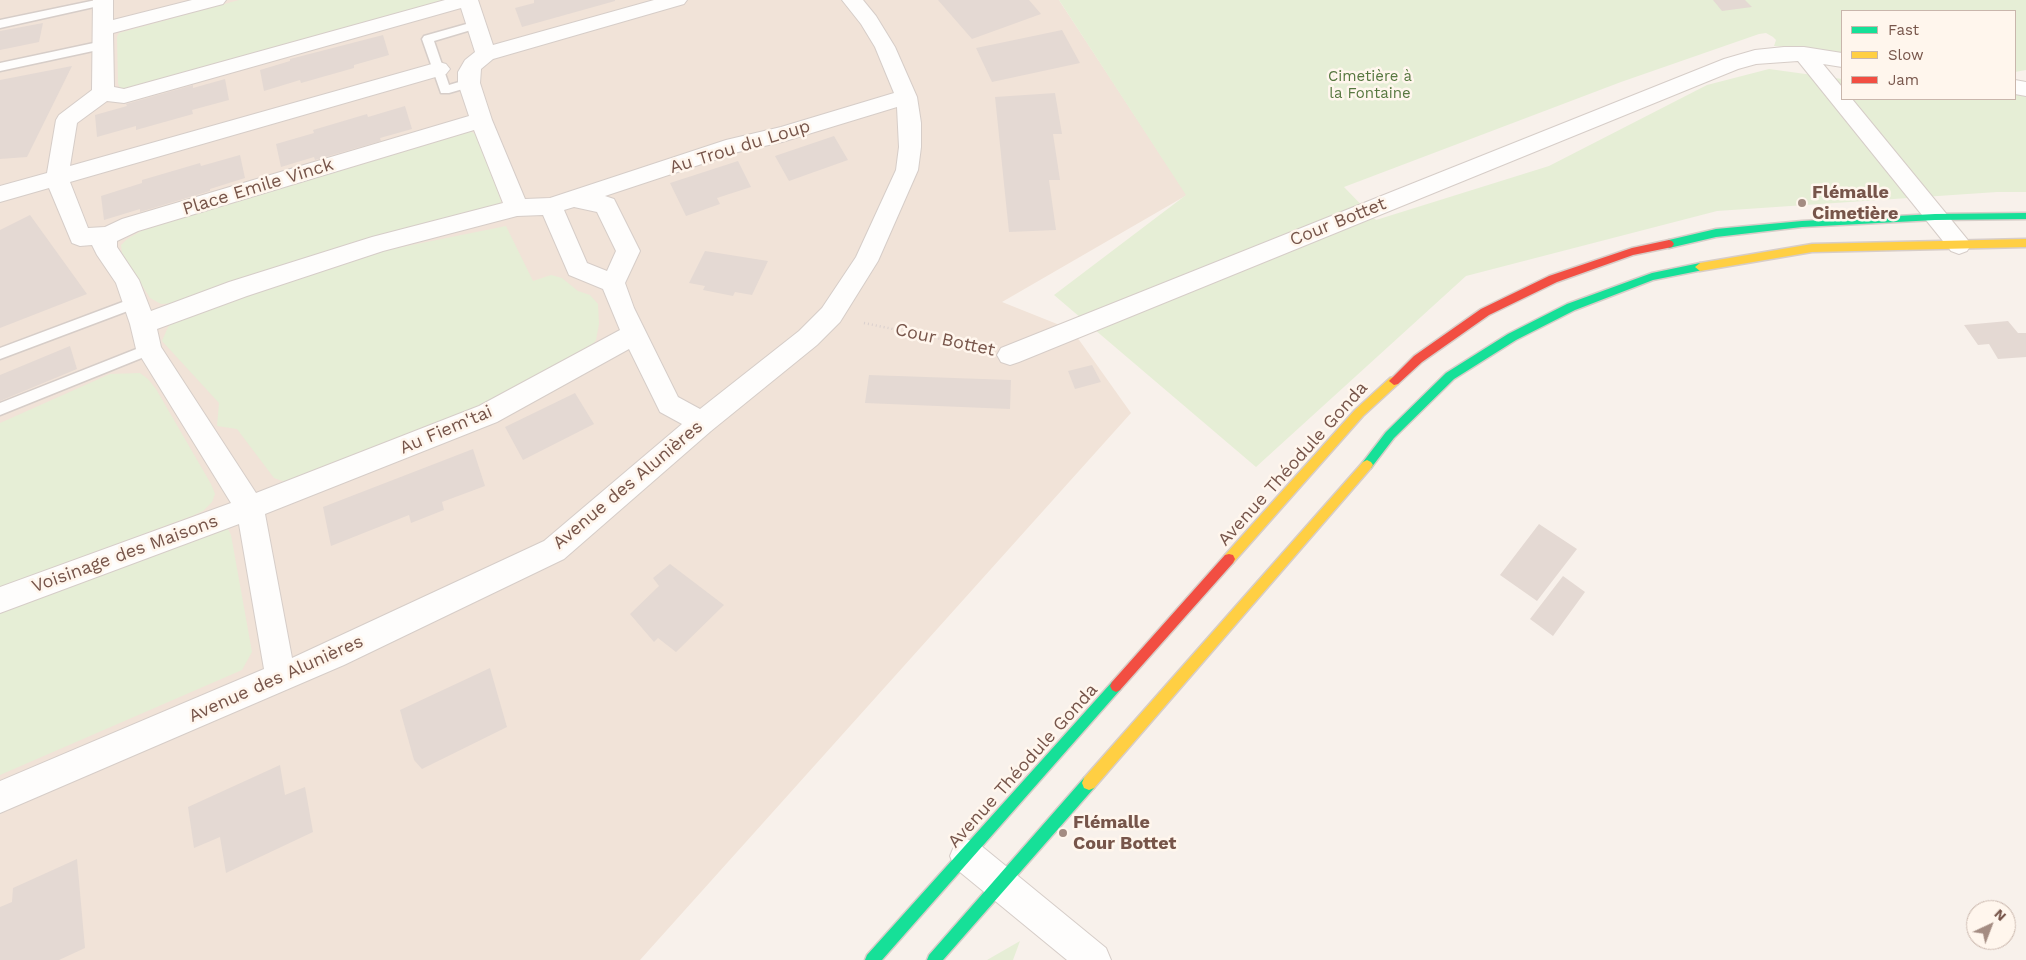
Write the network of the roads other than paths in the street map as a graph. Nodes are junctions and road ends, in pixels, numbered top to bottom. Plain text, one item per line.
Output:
1 (216, 0) edge
2 (468, 0) edge
3 (677, 0) edge
4 (852, 0) edge
5 (103, 1) edge
6 (0, 24) edge
7 (477, 25) junction
8 (103, 37) junction
9 (486, 54) junction
10 (1804, 54) junction
11 (1841, 60) edge
12 (0, 67) edge
13 (438, 69) junction
14 (469, 83) junction
15 (103, 93) junction
16 (906, 98) junction
17 (482, 120) junction
18 (57, 178) junction
19 (0, 194) edge
20 (576, 199) junction
21 (551, 206) junction
22 (517, 208) junction
23 (2026, 216) edge
24 (1935, 217) junction
25 (109, 235) junction
26 (2026, 243) edge
27 (1959, 245) junction
28 (613, 283) junction
29 (142, 325) junction
30 (634, 334) junction
31 (0, 354) edge
32 (1010, 355) road end
33 (0, 409) edge
34 (702, 423) junction
35 (250, 508) junction
36 (0, 600) edge
37 (280, 678) junction
38 (0, 797) edge
39 (967, 856) junction
40 (1000, 883) junction
41 (872, 960) edge
42 (934, 960) edge
43 (1094, 960) edge

1 - 8 street
2 - 7 street
2 - 15 street
3 - 9 street
4 - 16 street, Avenue des Alunières
5 - 6 lane
5 - 8 street
7 - 9 street
7 - 13 lane
8 - 12 lane
8 - 15 street
9 - 14 street
10 - 11 street, Cour Bottet
10 - 24 street
10 - 32 street, Cour Bottet
13 - 14 lane
13 - 18 street
14 - 17 street
15 - 18 street
16 - 20 street, Au Trou du Loup
16 - 34 street, Avenue des Alunières
17 - 22 street
17 - 25 street, Place Emile Vinck
18 - 19 street
18 - 25 street
20 - 21 street, Au Trou du Loup
20 - 28 street, Au Trou du Loup
21 - 22 street, Au Trou du Loup
21 - 28 street
22 - 29 street
23 - 24 main road, Avenue Théodule Gonda
24 - 27 street
24 - 39 main road, Avenue Théodule Gonda
25 - 29 street
26 - 27 main road
27 - 40 main road
28 - 30 street
29 - 31 lane
29 - 33 lane
29 - 35 street
30 - 34 street
30 - 35 street, Au Fiem'tai
34 - 37 street, Avenue des Alunières
35 - 36 street, Voisinage des Maisons
35 - 37 street
37 - 38 street, Avenue des Alunières
39 - 40 street
39 - 41 main road, Avenue Théodule Gonda
40 - 42 main road
40 - 43 street

